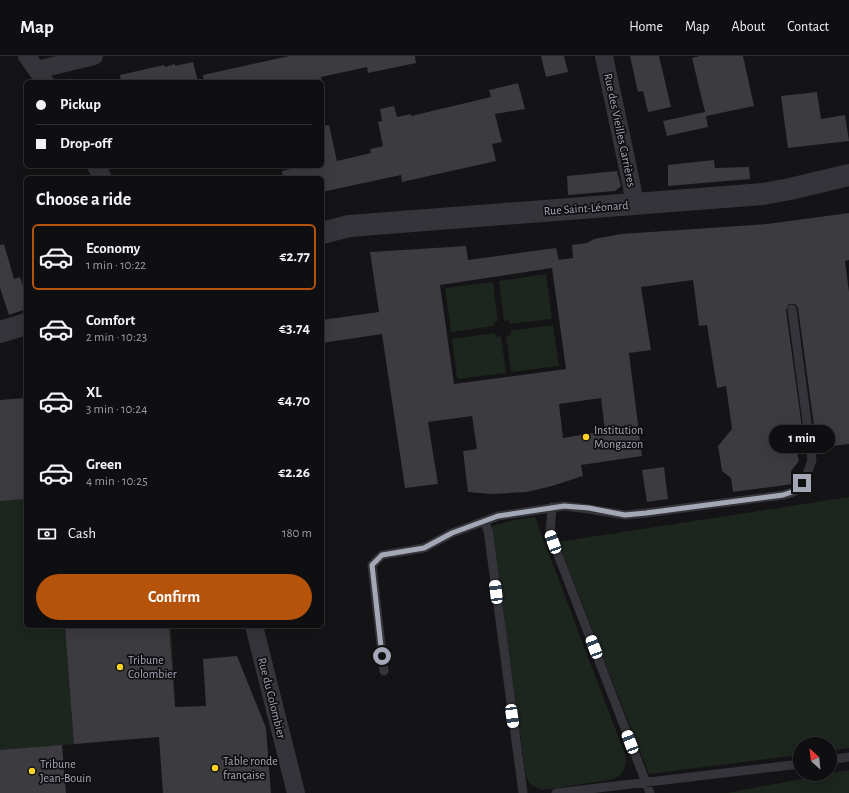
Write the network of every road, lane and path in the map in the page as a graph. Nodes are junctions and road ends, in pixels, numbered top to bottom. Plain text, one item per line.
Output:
1 (94, 56) edge
2 (604, 56) edge
3 (37, 69) edge
4 (849, 175) edge
5 (634, 205) junction
6 (324, 232) edge
7 (792, 309) dead end
8 (24, 325) edge
9 (0, 332) edge
10 (552, 507) junction
11 (484, 521) junction
12 (255, 628) edge
13 (384, 671) dead end
14 (849, 757) edge
15 (837, 759) edge
16 (793, 765) edge
17 (646, 782) junction
18 (296, 793) edge
19 (523, 793) edge
20 (556, 793) edge
21 (650, 793) edge

1 - 3 street
2 - 5 street, Rue des Vieilles Carrières
4 - 5 street, Rue Saint-Léonard
5 - 6 street, Rue Saint-Léonard
7 - 10 lane
8 - 9 street
10 - 11 lane
10 - 17 lane
11 - 13 lane
11 - 19 lane
12 - 18 street, Rue du Colombier
14 - 15 lane
16 - 17 lane
17 - 20 lane
17 - 21 lane

